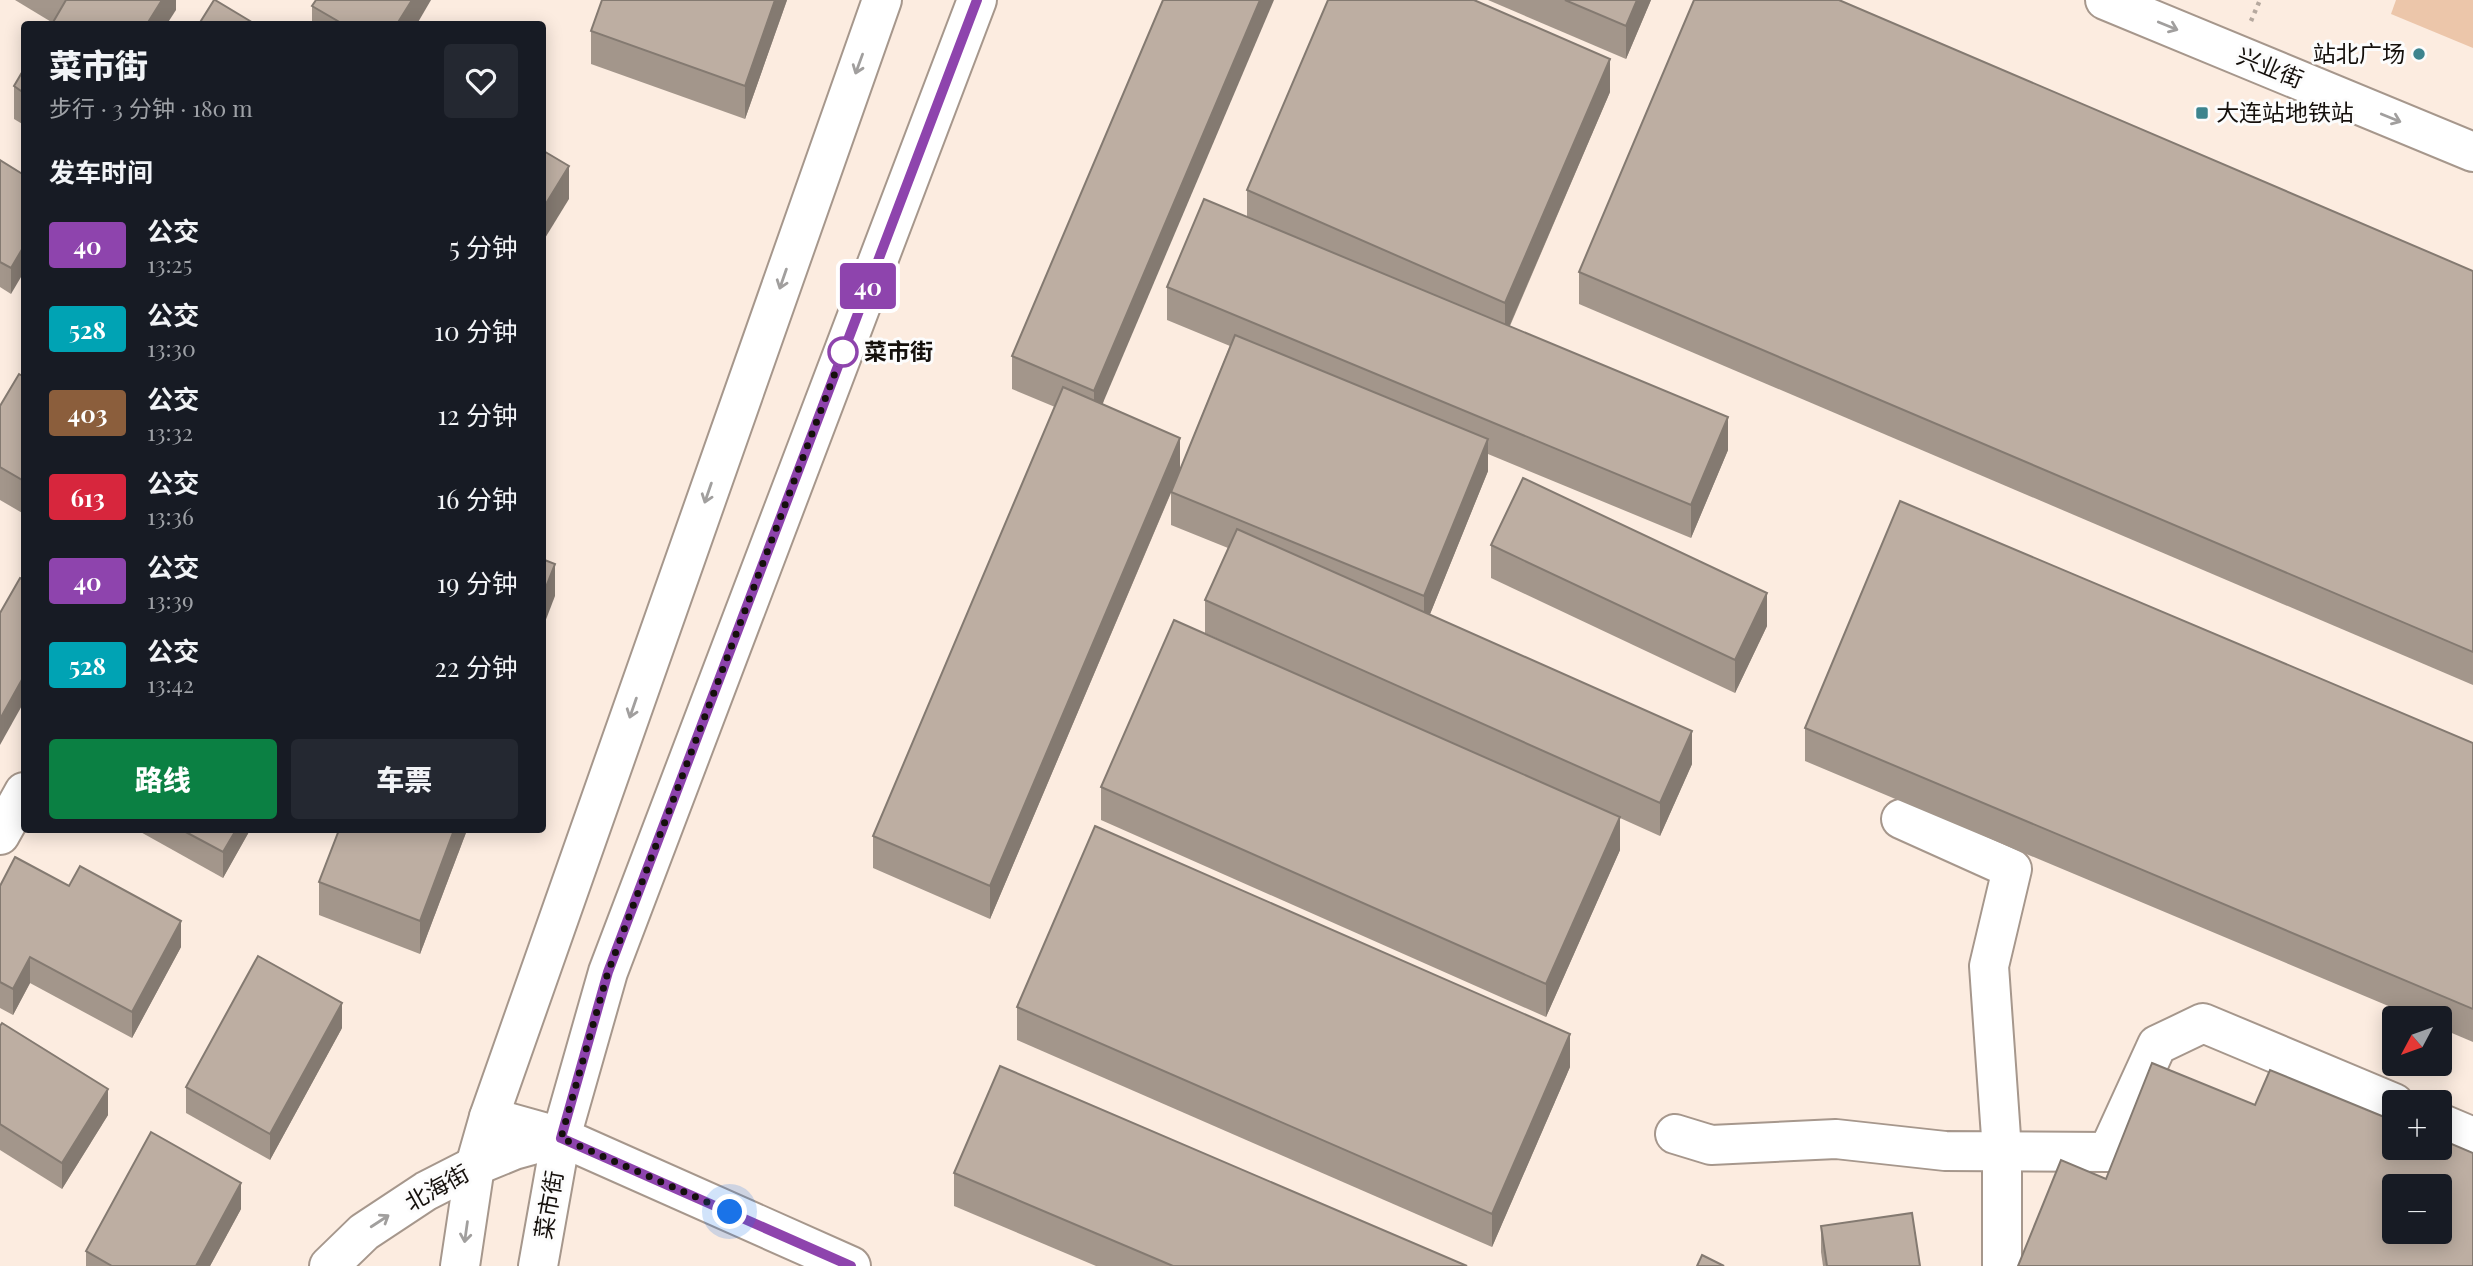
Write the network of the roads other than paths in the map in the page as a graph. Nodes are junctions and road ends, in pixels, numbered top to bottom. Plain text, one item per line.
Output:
1 (882, 0) edge
2 (977, 0) edge
3 (2105, 0) edge
4 (2473, 152) edge
5 (21, 797) edge
6 (1901, 819) dead end
7 (0, 835) edge
8 (2382, 1098) edge
9 (489, 1117) junction
10 (2452, 1128) edge
11 (1675, 1134) dead end
12 (2473, 1137) edge
13 (561, 1138) junction
14 (2001, 1151) junction
15 (475, 1166) junction
16 (329, 1266) edge
17 (460, 1266) edge
18 (538, 1266) edge
19 (851, 1266) edge
20 (2002, 1266) edge

1 -> 9 main road
2 - 13 main road, 菜市街
3 -> 4 main road, 兴业街
5 - 7 main road
6 - 14 main road
8 - 14 main road
9 - 13 main road
9 - 15 main road
10 - 12 main road
11 - 14 main road
13 - 15 main road, 北海街
13 - 18 main road, 菜市街
13 - 19 main road
14 - 20 main road
16 -> 15 main road, 北海街
15 -> 17 main road

